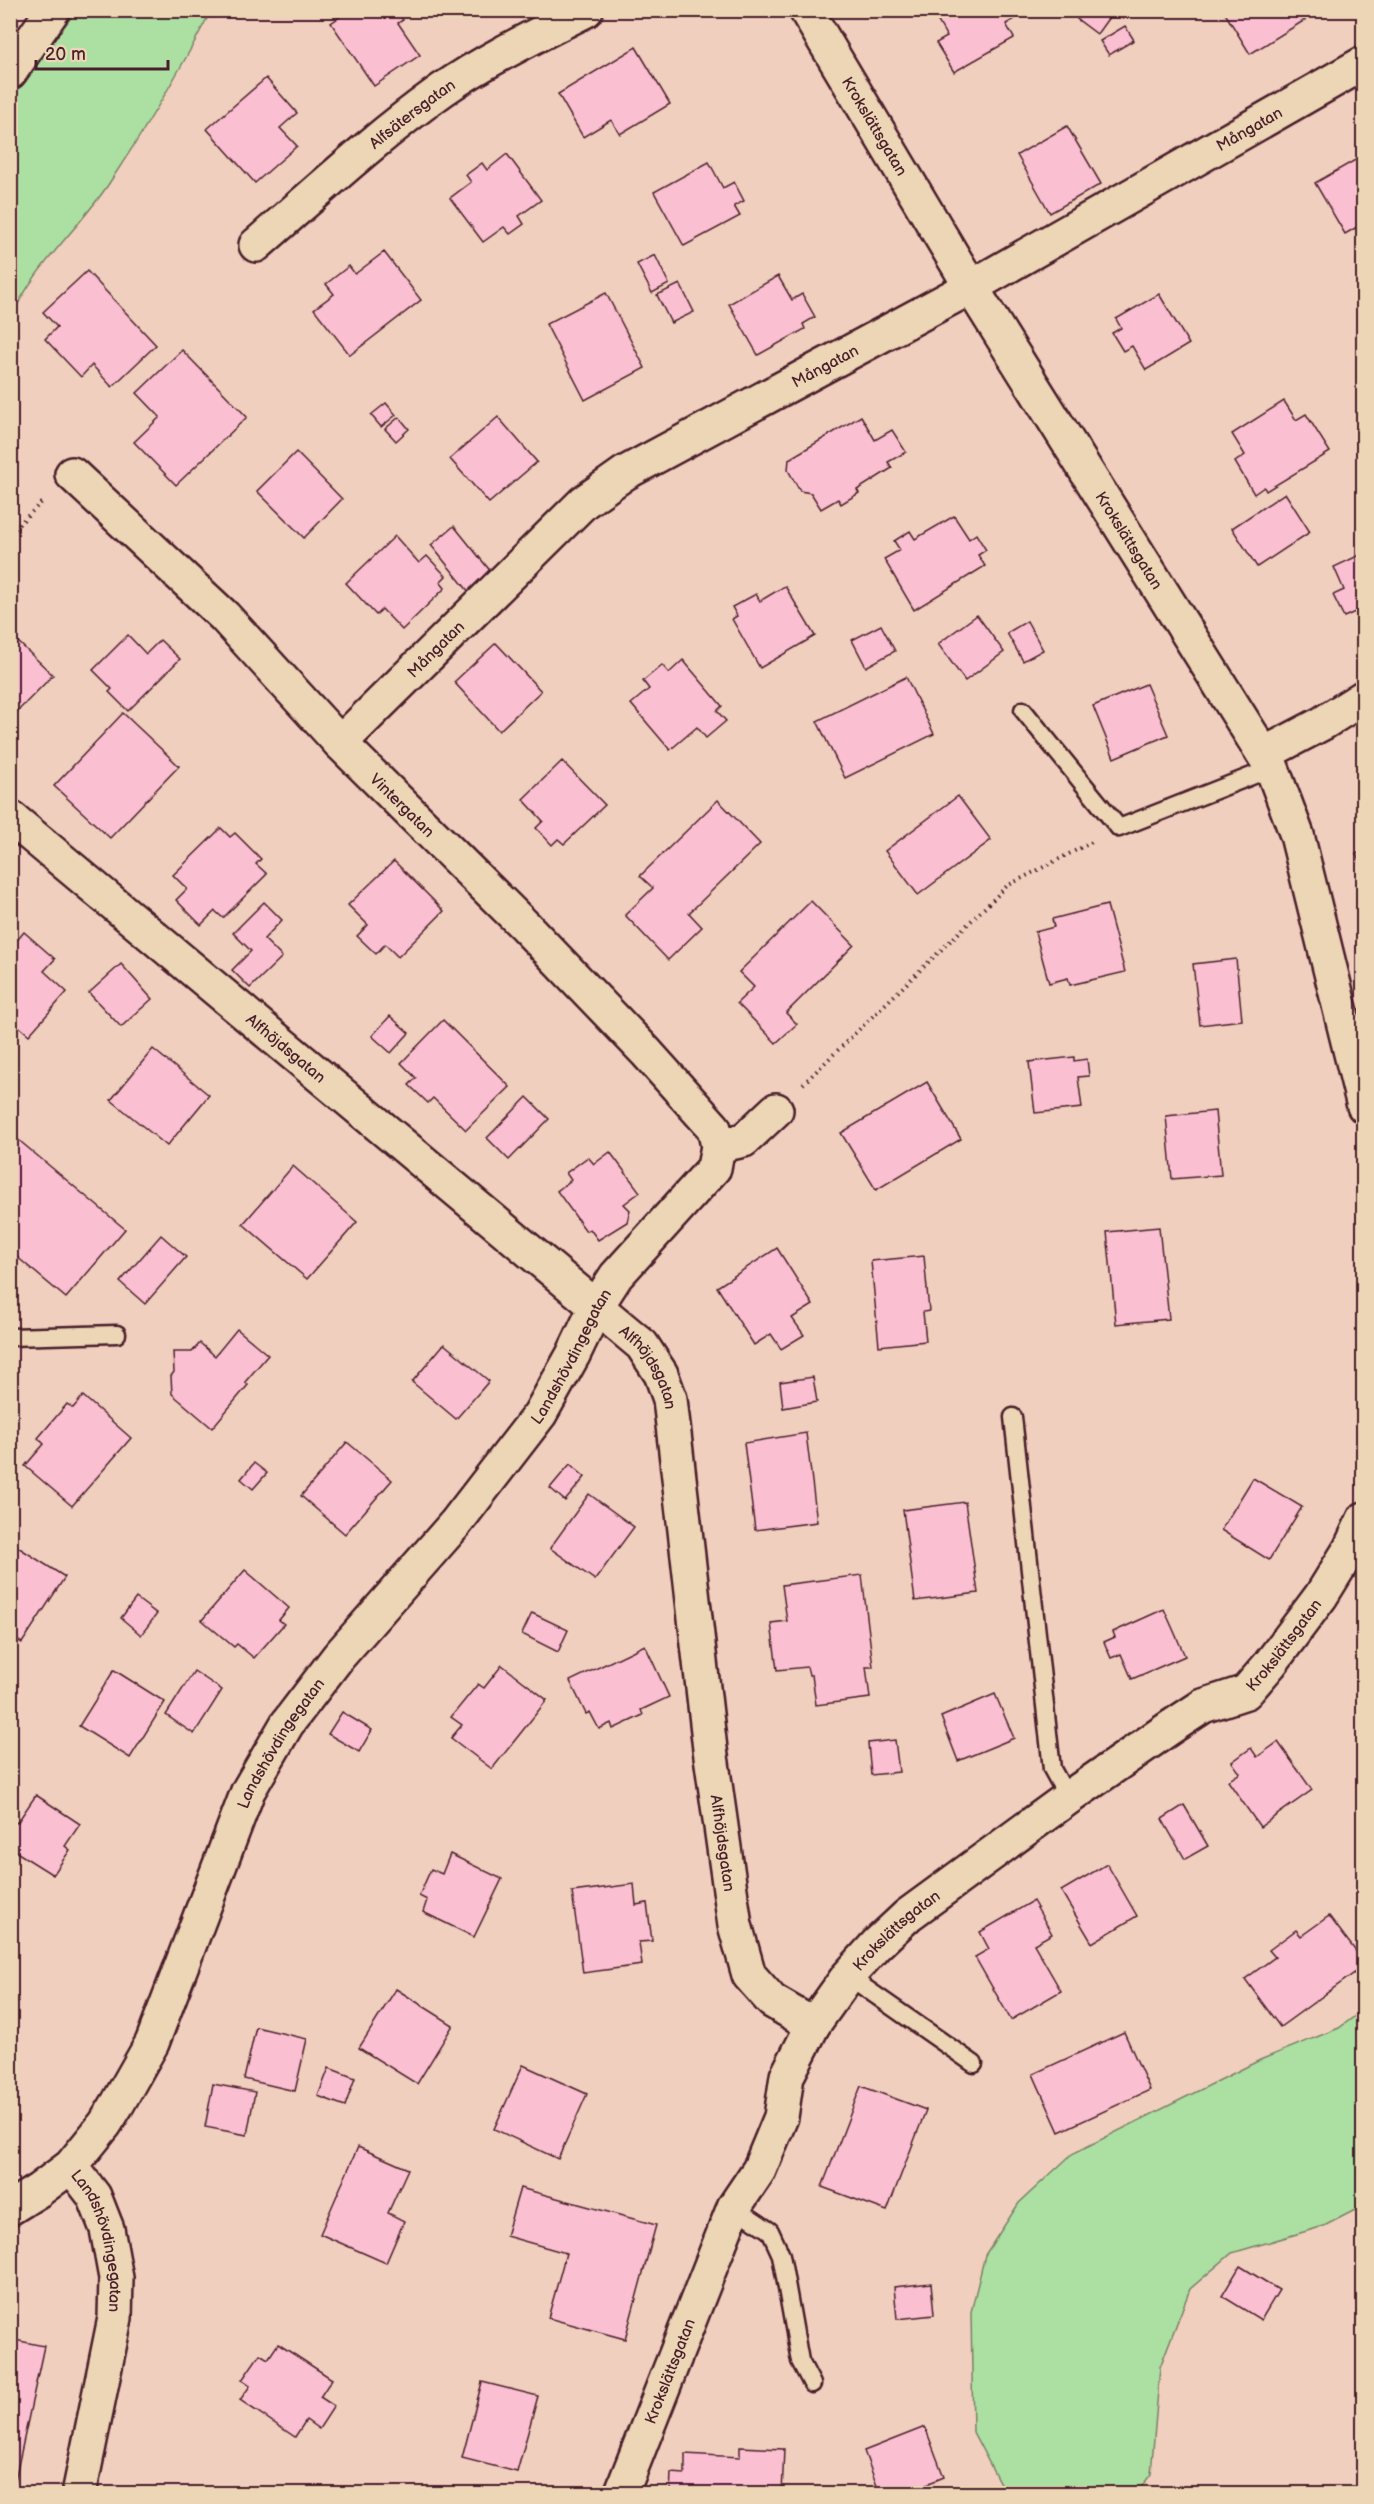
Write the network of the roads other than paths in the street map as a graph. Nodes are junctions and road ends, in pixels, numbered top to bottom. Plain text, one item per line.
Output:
1 (53, 10) edge
2 (586, 10) edge
3 (806, 10) edge
4 (1364, 63) edge
5 (10, 72) edge
6 (256, 245) dead end
7 (971, 287) junction
8 (72, 474) dead end
9 (1364, 697) edge
10 (1023, 710) dead end
11 (340, 742) junction
12 (1268, 761) junction
13 (10, 817) edge
14 (1364, 1106) edge
15 (776, 1110) road end
16 (718, 1146) junction
17 (596, 1307) junction
18 (117, 1334) dead end
19 (10, 1337) edge
20 (1013, 1417) dead end
21 (1364, 1519) edge
22 (1068, 1798) junction
23 (848, 1976) junction
24 (813, 2025) junction
25 (974, 2064) dead end
26 (70, 2166) junction
27 (734, 2207) junction
28 (10, 2208) edge
29 (812, 2384) dead end
30 (79, 2493) edge
31 (621, 2493) edge

1 - 5 street
2 - 6 street, Alfsätersgatan
3 - 7 street, Krokslättsgatan
4 - 7 street, Mångatan
7 - 11 street, Mångatan
7 - 12 street, Krokslättsgatan
8 - 11 street, Vintergatan
9 - 12 street
10 - 12 lane
11 - 16 street, Vintergatan
12 - 14 street, Krokslättsgatan
13 - 17 street, Alfhöjdsgatan
15 - 16 street
16 - 17 street, Landshövdingegatan
17 - 24 street, Alfhöjdsgatan
17 - 26 street, Landshövdingegatan
18 - 19 lane
20 - 22 lane
21 - 22 street, Krokslättsgatan
22 - 23 street, Krokslättsgatan
23 - 24 street, Krokslättsgatan
23 - 25 lane
24 - 27 street, Krokslättsgatan
26 - 28 street
26 - 30 street, Landshövdingegatan
27 - 29 lane
27 - 31 street, Krokslättsgatan

